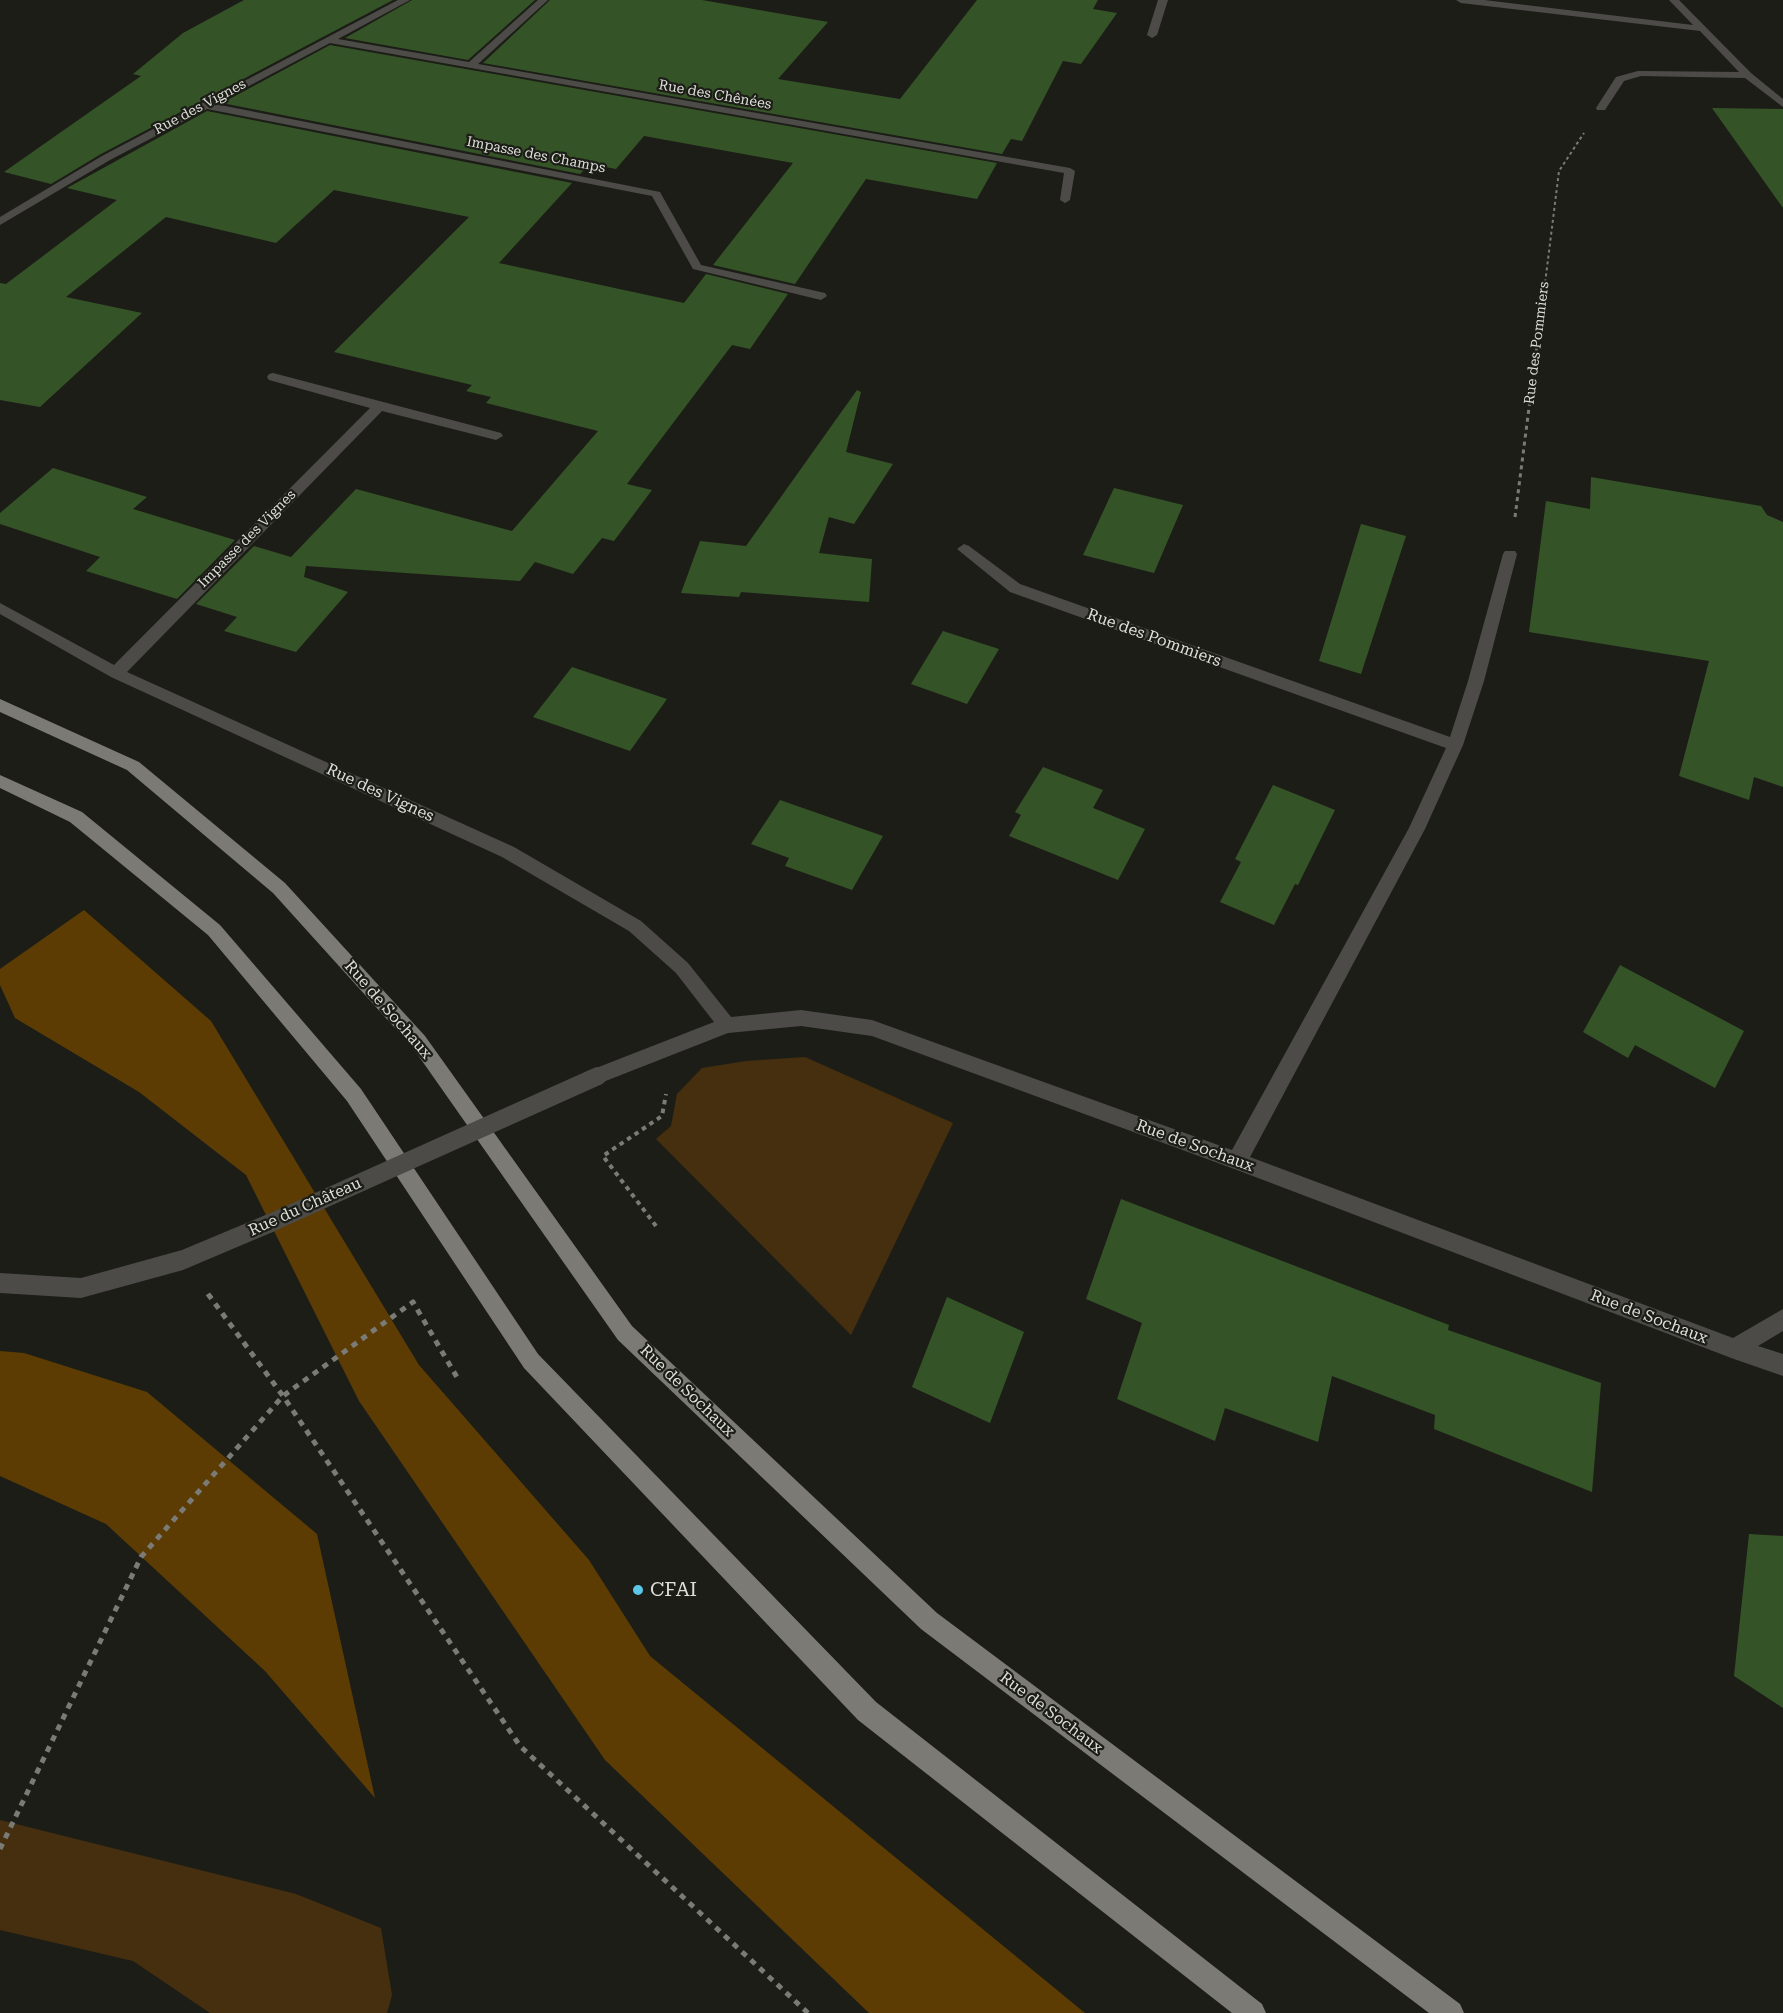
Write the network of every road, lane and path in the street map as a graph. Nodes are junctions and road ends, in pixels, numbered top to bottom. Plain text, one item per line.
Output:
1 (405, 0) edge
2 (543, 0) edge
3 (1163, 0) edge
4 (1461, 0) edge
5 (1674, 0) edge
6 (1703, 30) junction
7 (1152, 35) dead end
8 (327, 40) junction
9 (471, 65) junction
10 (1748, 75) junction
11 (1783, 104) edge
12 (203, 105) junction
13 (1600, 108) joint
14 (1065, 200) dead end
15 (0, 222) edge
16 (821, 296) dead end
17 (273, 377) dead end
18 (379, 406) junction
19 (496, 436) dead end
20 (964, 549) dead end
21 (1510, 554) joint
22 (0, 608) edge
23 (116, 673) junction
24 (0, 705) edge
25 (1455, 745) junction
26 (0, 781) edge
27 (727, 1024) junction
28 (598, 1076) joint
29 (662, 1116) dead end
30 (1237, 1161) junction
31 (656, 1226) dead end
32 (183, 1260) junction
33 (0, 1282) edge
34 (1783, 1319) edge
35 (1734, 1349) junction
36 (1783, 1365) edge
37 (458, 1379) dead end
38 (283, 1396) junction
39 (0, 1849) edge
40 (808, 2013) edge
41 (1253, 2013) edge
42 (1451, 2013) edge

1 - 8 street, Rue des Vignes
2 - 9 street
3 - 7 street
4 - 6 street
5 - 6 street
6 - 10 street
8 - 9 street, Rue des Chênées
8 - 12 street, Rue des Vignes
9 - 14 street, Rue des Chênées
10 - 11 street
10 - 13 street
12 - 15 street, Rue des Vignes
12 - 16 street, Impasse des Champs
13 - 21 path, Rue des Pommiers
17 - 18 street
18 - 19 street
18 - 23 street, Impasse des Vignes
20 - 25 street, Rue des Pommiers
21 - 25 street
22 - 23 street, Rue des Vignes
23 - 27 street, Rue des Vignes
24 - 42 main road, Rue de Sochaux
25 - 30 street
26 - 41 main road
27 - 28 street, Rue de Sochaux
27 - 30 street, Rue de Sochaux
28 - 32 street, Rue du Château, bridge
29 - 31 path
30 - 35 street, Rue de Sochaux
32 - 33 street, Rue du Château
32 - 38 path
34 - 35 street
35 - 36 street, Rue de Sochaux
37 - 38 path
38 - 39 path
38 - 40 path

